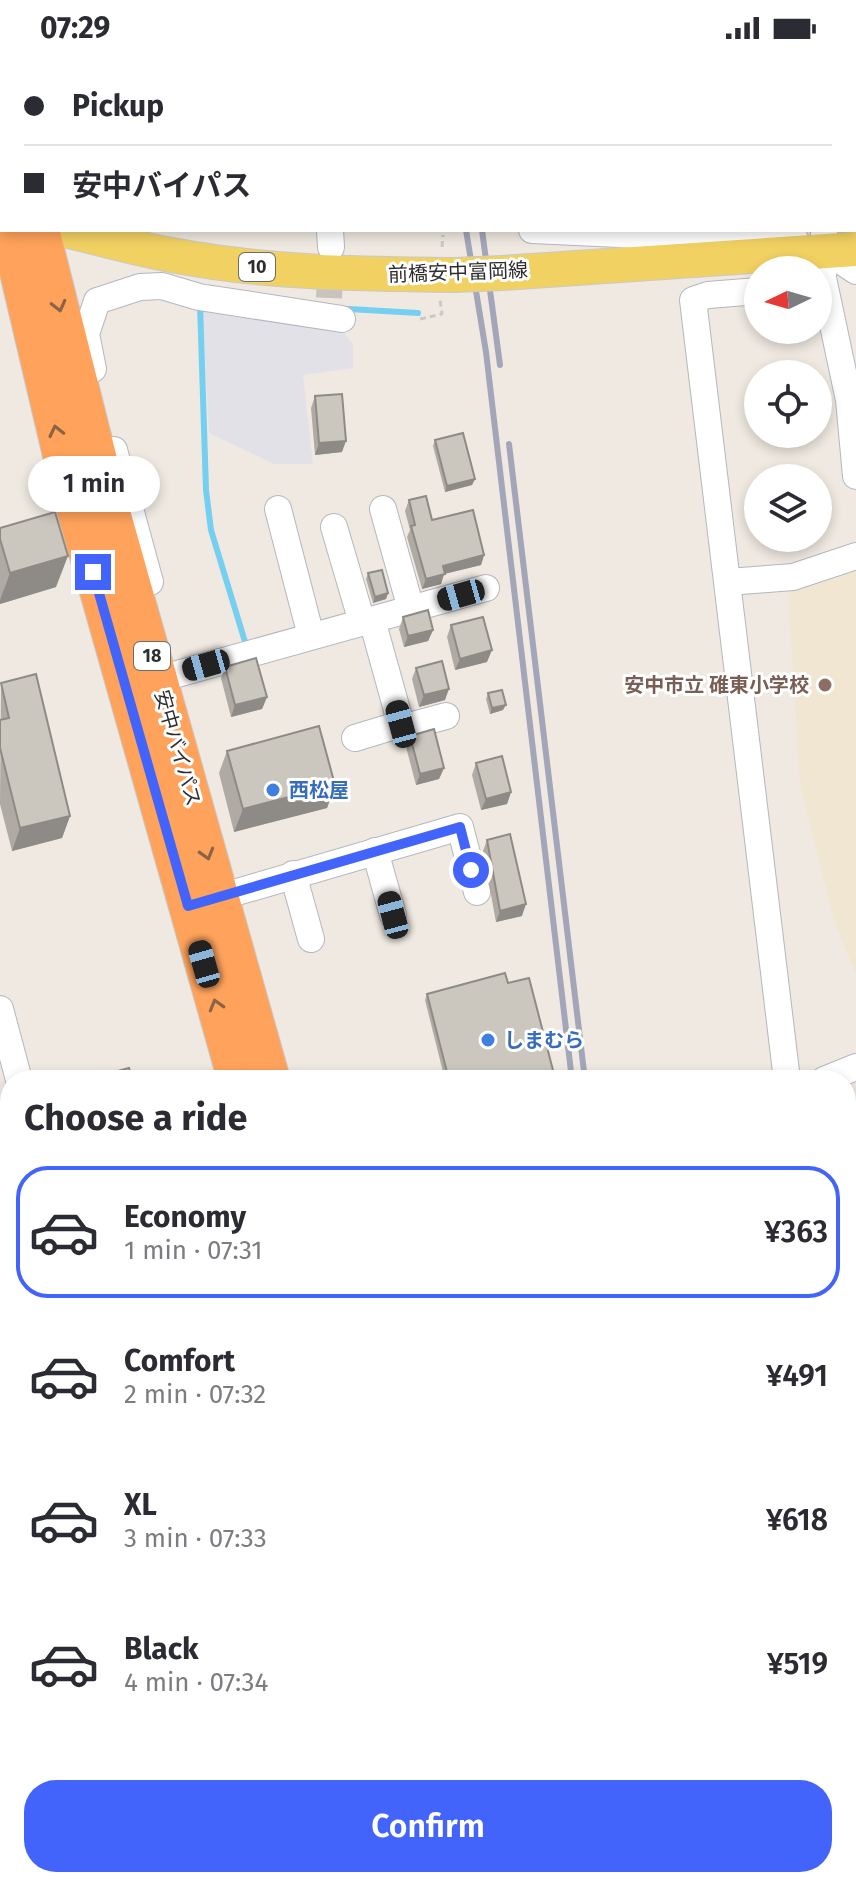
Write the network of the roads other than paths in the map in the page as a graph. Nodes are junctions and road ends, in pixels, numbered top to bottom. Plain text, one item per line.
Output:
1 (9, 232) edge
2 (41, 232) edge
3 (81, 232) edge
4 (627, 232) edge
5 (172, 243) edge
6 (826, 245) edge
7 (856, 271) edge
8 (744, 292) edge
9 (333, 311) dead end
10 (832, 335) edge
11 (82, 360) junction
12 (856, 476) edge
13 (278, 509) dead end
14 (383, 509) dead end
15 (334, 527) dead end
16 (856, 556) edge
17 (728, 582) junction
18 (486, 588) dead end
19 (411, 609) junction
20 (367, 621) junction
21 (311, 636) junction
22 (153, 680) junction
23 (446, 716) dead end
24 (401, 724) junction
25 (355, 738) dead end
26 (375, 851) junction
27 (293, 874) junction
28 (477, 892) dead end
29 (203, 902) junction
30 (393, 915) dead end
31 (311, 939) dead end
32 (0, 1009) edge
33 (16, 1070) edge
34 (235, 1070) edge
35 (267, 1070) edge
36 (786, 1070) edge

22 -> 1 highway, 安中バイパス / 18
2 -> 11 highway, 安中バイパス / 18
3 - 5 main road, 前橋安中富岡線 / 10
4 - 6 street
5 - 6 main road, 前橋安中富岡線 / 10, bridge
6 - 7 street
8 - 17 street
9 - 11 street
10 - 12 street
11 - 22 highway, 安中バイパス / 18
13 - 21 street
14 - 19 street
15 - 20 street
16 - 17 street
17 - 36 street
18 - 19 street
19 - 20 street
20 - 21 street
20 - 24 street
21 - 22 street
22 - 29 highway, 安中バイパス / 18
23 - 24 street
24 - 25 street
26 - 27 street
26 - 28 street
26 - 30 street
27 - 29 street
27 - 31 street
34 -> 29 highway, 安中バイパス / 18
29 - 35 highway, 安中バイパス / 18
32 - 33 street

